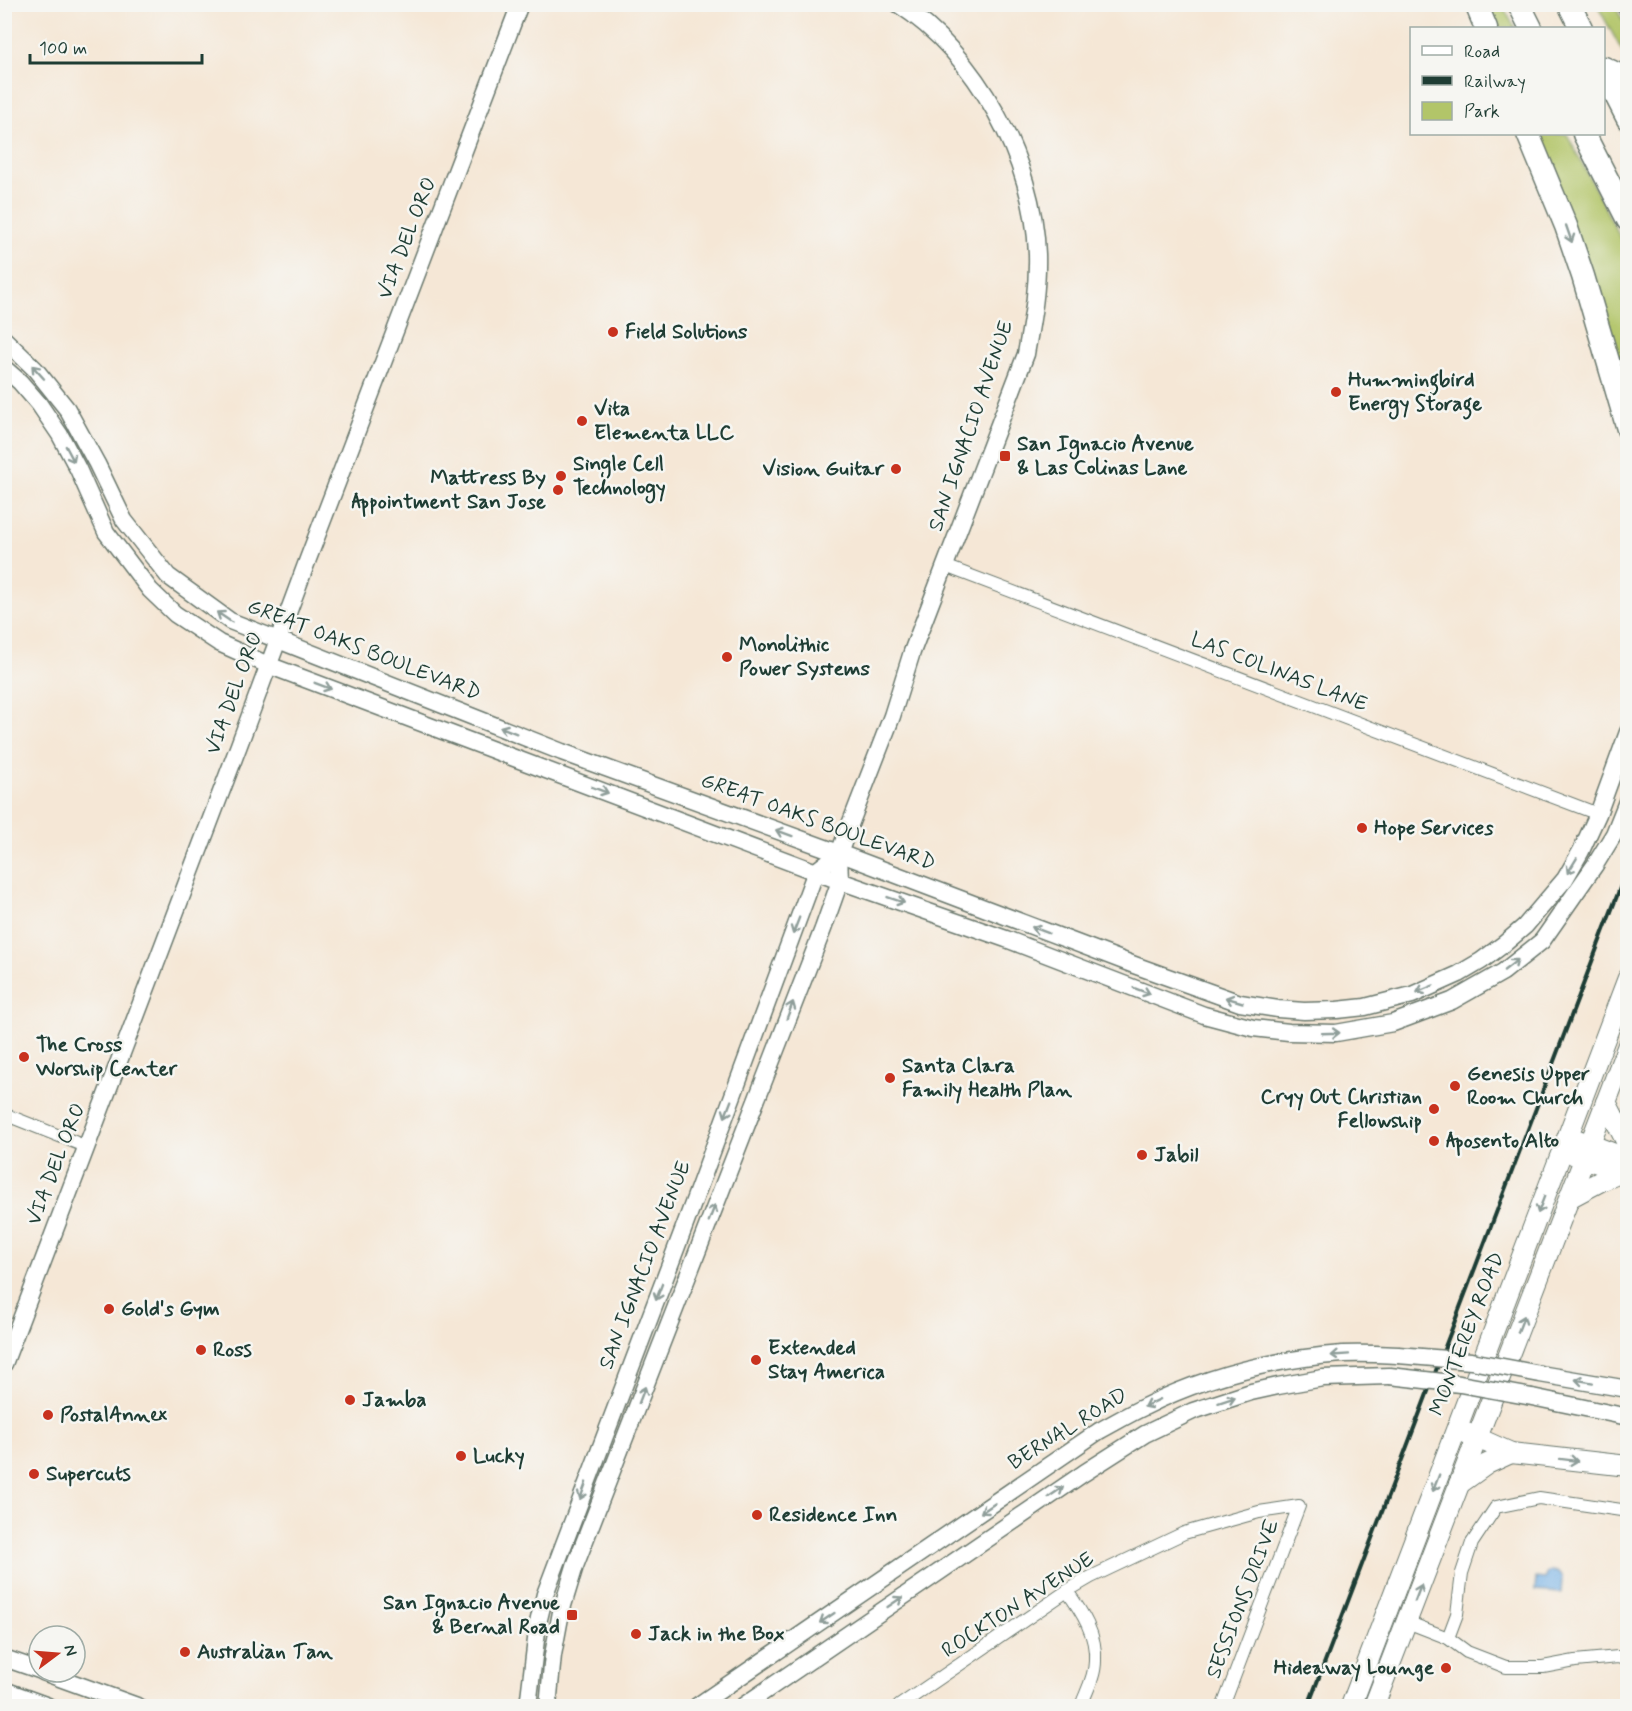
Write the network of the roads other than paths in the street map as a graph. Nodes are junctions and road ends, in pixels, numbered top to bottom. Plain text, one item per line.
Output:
1 (520, 4) edge
2 (898, 4) edge
3 (1476, 4) edge
4 (1519, 4) edge
5 (1569, 4) edge
6 (1486, 27) edge
7 (1530, 27) edge
8 (1580, 27) edge
9 (1605, 70) edge
10 (1605, 72) edge
11 (1628, 82) edge
12 (1628, 119) edge
13 (1528, 135) edge
14 (1585, 135) edge
15 (1628, 220) edge
16 (4, 339) edge
17 (4, 368) edge
18 (1628, 429) edge
19 (945, 566) junction
20 (277, 641) junction
21 (268, 665) junction
22 (1628, 732) edge
23 (562, 752) junction
24 (545, 769) junction
25 (1628, 799) edge
26 (1598, 814) junction
27 (839, 853) junction
28 (1595, 865) junction
29 (816, 871) junction
30 (840, 880) junction
31 (1095, 951) junction
32 (1088, 971) junction
33 (1628, 978) edge
34 (1628, 1045) edge
35 (1606, 1102) junction
36 (4, 1114) edge
37 (1565, 1143) junction
38 (1628, 1145) edge
39 (87, 1147) junction
40 (1587, 1151) junction
41 (1626, 1168) edge
42 (1569, 1198) junction
43 (4, 1364) edge
44 (1628, 1389) edge
45 (1628, 1417) edge
46 (1456, 1428) junction
47 (604, 1436) junction
48 (1477, 1438) junction
49 (621, 1449) junction
50 (1511, 1453) junction
51 (1628, 1466) edge
52 (1459, 1484) junction
53 (1299, 1506) joint
54 (1628, 1511) edge
55 (1067, 1592) junction
56 (1407, 1622) junction
57 (1448, 1638) junction
58 (4, 1658) edge
59 (1628, 1660) edge
60 (27, 1666) edge
61 (76, 1684) edge
62 (4, 1690) edge
63 (549, 1705) edge
64 (48, 1707) edge
65 (137, 1707) edge
66 (528, 1707) edge
67 (697, 1707) edge
68 (743, 1707) edge
69 (899, 1707) edge
70 (1081, 1707) edge
71 (1222, 1707) edge
72 (1351, 1707) edge
73 (1374, 1707) edge

1 - 20 main road, VIA DEL ORO
2 - 19 main road, SAN IGNACIO AVENUE
3 - 6 highway
4 - 7 highway
5 - 8 highway
9 - 11 highway
10 - 12 highway
13 -> 18 highway
14 - 15 highway
20 -> 16 main road, GREAT OAKS BOULEVARD
17 -> 21 main road
19 - 26 street, LAS COLINAS LANE
19 - 27 main road, SAN IGNACIO AVENUE
20 - 21 main road, VIA DEL ORO
23 -> 20 main road, GREAT OAKS BOULEVARD
21 -> 24 main road
21 - 39 main road, VIA DEL ORO
22 - 26 main road, GREAT OAKS BOULEVARD
23 - 24 main road
27 -> 23 main road, GREAT OAKS BOULEVARD
24 -> 29 main road
25 - 28 main road
26 - 28 main road
26 -> 31 main road, GREAT OAKS BOULEVARD
27 - 29 main road
27 - 30 main road, SAN IGNACIO AVENUE
31 -> 27 main road, GREAT OAKS BOULEVARD
32 -> 28 main road
29 - 30 main road
29 -> 47 main road, SAN IGNACIO AVENUE
30 -> 32 main road
49 -> 30 main road, SAN IGNACIO AVENUE
31 - 32 main road
33 - 37 main road, MONTEREY ROAD
34 - 35 main road
35 - 38 main road
35 - 40 main road
36 - 39 street
37 - 40 main road
37 -> 46 main road, MONTEREY ROAD
39 - 43 main road, VIA DEL ORO
40 - 41 main road
40 - 42 main road
41 - 42 main road
48 -> 42 main road
44 -> 67 main road, BERNAL ROAD, bridge
68 -> 45 main road, bridge
46 - 48 main road
46 -> 72 main road, MONTEREY ROAD
47 - 49 street
47 -> 66 main road, SAN IGNACIO AVENUE
48 - 50 main road
48 - 52 main road
49 - 63 main road, SAN IGNACIO AVENUE
50 -> 51 main road
50 - 52 main road
56 -> 52 main road
53 - 55 street, ROCKTON AVENUE
53 - 71 street, SESSIONS DRIVE
54 - 57 street
55 - 69 street, ROCKTON AVENUE
55 - 70 street
56 - 57 street
56 - 73 main road
57 - 59 street
58 - 60 main road
61 - 65 main road
62 - 64 main road

